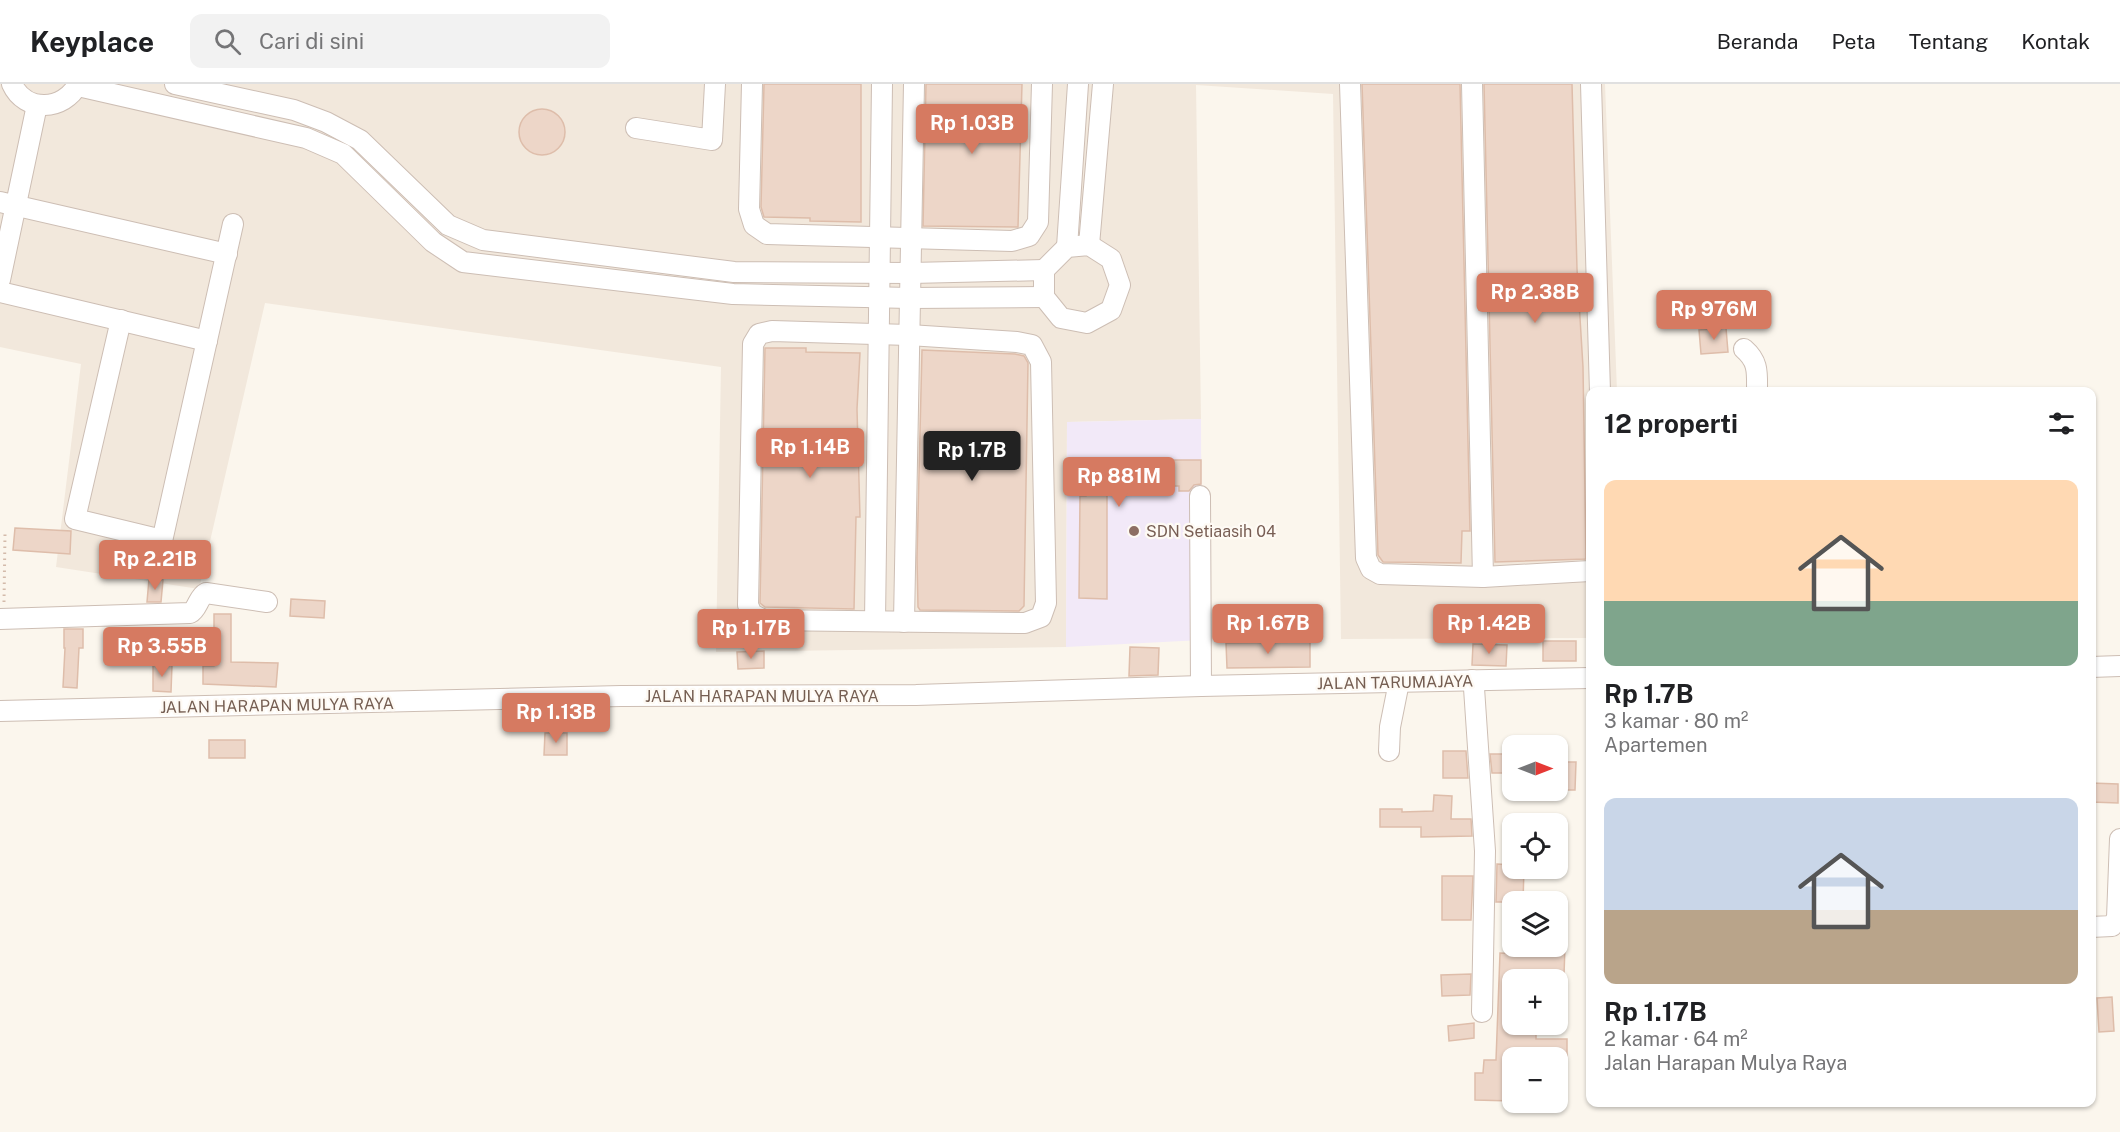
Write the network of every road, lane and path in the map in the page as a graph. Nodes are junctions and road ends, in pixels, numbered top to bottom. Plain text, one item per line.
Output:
1 (12, 84) edge
2 (175, 84) edge
3 (715, 84) edge
4 (752, 84) edge
5 (882, 84) edge
6 (914, 84) edge
7 (1042, 84) edge
8 (1078, 84) edge
9 (1103, 84) edge
10 (1350, 84) edge
11 (1472, 84) edge
12 (1592, 84) edge
13 (78, 85) edge
14 (37, 105) junction
15 (636, 128) dead end
16 (8, 204) edge
17 (233, 224) dead end
18 (882, 237) junction
19 (911, 238) junction
20 (1089, 245) junction
21 (1067, 247) junction
22 (227, 254) junction
23 (1044, 270) junction
24 (734, 272) junction
25 (881, 273) junction
26 (910, 273) junction
27 (0, 280) edge
28 (0, 292) edge
29 (733, 294) junction
30 (881, 297) junction
31 (1044, 297) junction
32 (910, 298) junction
33 (121, 320) junction
34 (880, 334) junction
35 (909, 335) junction
36 (207, 341) junction
37 (1744, 349) dead end
38 (1600, 387) edge
39 (1757, 387) edge
40 (1200, 496) dead end
41 (5, 534) dead end
42 (162, 540) junction
43 (156, 568) dead end
44 (1586, 571) edge
45 (1484, 577) junction
46 (267, 602) dead end
47 (2, 619) edge
48 (875, 621) junction
49 (904, 622) junction
50 (2120, 666) edge
51 (2096, 668) edge
52 (1586, 678) edge
53 (1473, 684) junction
54 (1201, 686) junction
55 (1397, 691) junction
56 (0, 711) edge
57 (1389, 751) dead end
58 (2120, 839) edge
59 (2096, 927) edge
60 (1482, 1012) dead end

1 - 14 street
2 - 24 street
3 - 15 street
4 - 18 street
5 - 18 street
6 - 19 street
7 - 19 street
8 - 21 street
9 - 20 street
10 - 45 street
11 - 45 street
12 - 38 street
13 - 14 street
13 - 29 street
14 - 16 street
16 - 22 street
16 - 27 street
17 - 22 street
18 - 19 street
18 - 25 street
19 - 26 street
20 - 21 street
20 - 31 street
21 - 23 street
22 - 36 street
23 - 26 street
23 - 31 street
24 - 25 street
24 - 29 street
25 - 26 street
25 - 30 street
26 - 32 street
28 - 33 street
29 - 30 street
30 - 32 street
30 - 34 street
31 - 32 street
32 - 35 street
33 - 36 street
33 - 42 street
34 - 35 street
34 - 48 street
34 - 48 street
35 - 49 street
35 - 49 street
36 - 42 street
37 - 39 street
40 - 54 street
41 - 47 path
42 - 43 street
44 - 45 street
46 - 47 street
48 - 49 street
50 - 51 street
52 - 53 street, JALAN TARUMAJAYA
53 - 55 street, JALAN TARUMAJAYA
53 - 60 street
54 - 55 street, JALAN TARUMAJAYA
54 - 56 street, JALAN HARAPAN MULYA RAYA
55 - 57 street
58 - 59 street

